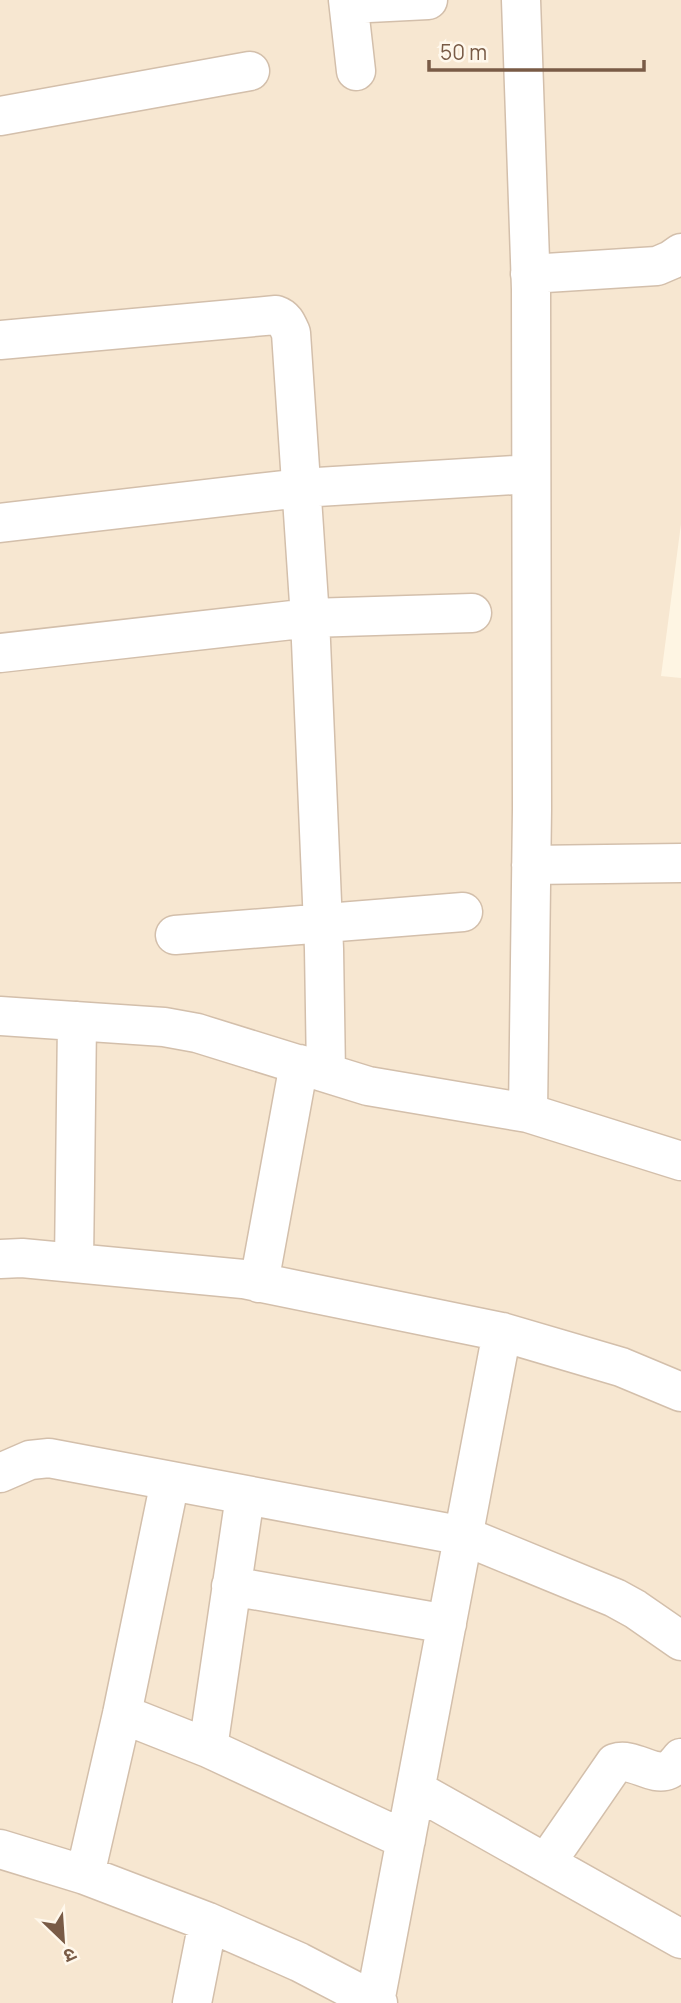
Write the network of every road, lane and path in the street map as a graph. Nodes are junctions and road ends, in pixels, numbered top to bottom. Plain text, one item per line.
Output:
1 (428, 0) edge
2 (522, 0) edge
3 (348, 2) edge
4 (250, 71) dead end
5 (356, 71) dead end
6 (0, 116) edge
7 (681, 253) edge
8 (530, 274) junction
9 (0, 340) edge
10 (531, 474) junction
11 (301, 488) junction
12 (0, 523) edge
13 (472, 613) dead end
14 (310, 618) junction
15 (0, 653) edge
16 (681, 863) edge
17 (531, 865) junction
18 (463, 912) dead end
19 (323, 924) junction
20 (175, 935) dead end
21 (0, 1016) edge
22 (76, 1021) junction
23 (313, 1068) junction
24 (528, 1113) junction
25 (681, 1161) edge
26 (0, 1259) edge
27 (74, 1263) junction
28 (259, 1283) junction
29 (502, 1332) junction
30 (681, 1392) edge
31 (0, 1473) edge
32 (170, 1481) junction
33 (245, 1496) junction
34 (464, 1536) junction
35 (231, 1586) junction
36 (447, 1624) junction
37 (681, 1641) edge
38 (122, 1714) junction
39 (208, 1748) junction
40 (681, 1758) edge
41 (416, 1790) junction
42 (406, 1840) junction
43 (0, 1849) edge
44 (546, 1863) junction
45 (85, 1875) junction
46 (208, 1922) junction
47 (681, 1939) edge
48 (376, 2002) edge
49 (192, 2003) edge

1 - 3 street
2 - 8 street
3 - 5 street
4 - 6 street
7 - 8 street
8 - 10 street
9 - 11 street
10 - 11 street
10 - 17 street
11 - 12 street
11 - 14 street
13 - 14 street
14 - 15 street
14 - 19 street
16 - 17 street
17 - 24 street
18 - 19 street
19 - 20 street
19 - 23 street
21 - 22 street
22 - 23 street
22 - 27 street
23 - 24 street
23 - 28 street
24 - 25 street
26 - 27 street
27 - 28 street
28 - 29 street
29 - 30 street
29 - 34 street
31 - 32 street
32 - 33 street
32 - 38 street
33 - 34 street
33 - 35 street
34 - 36 street
34 - 37 street
35 - 36 street
35 - 39 street
36 - 41 street
38 - 39 street
38 - 45 street
39 - 42 street
40 - 44 street
41 - 42 street
41 - 44 street
42 - 48 street
43 - 45 street
44 - 47 street
45 - 46 street
46 - 48 street
46 - 49 street

